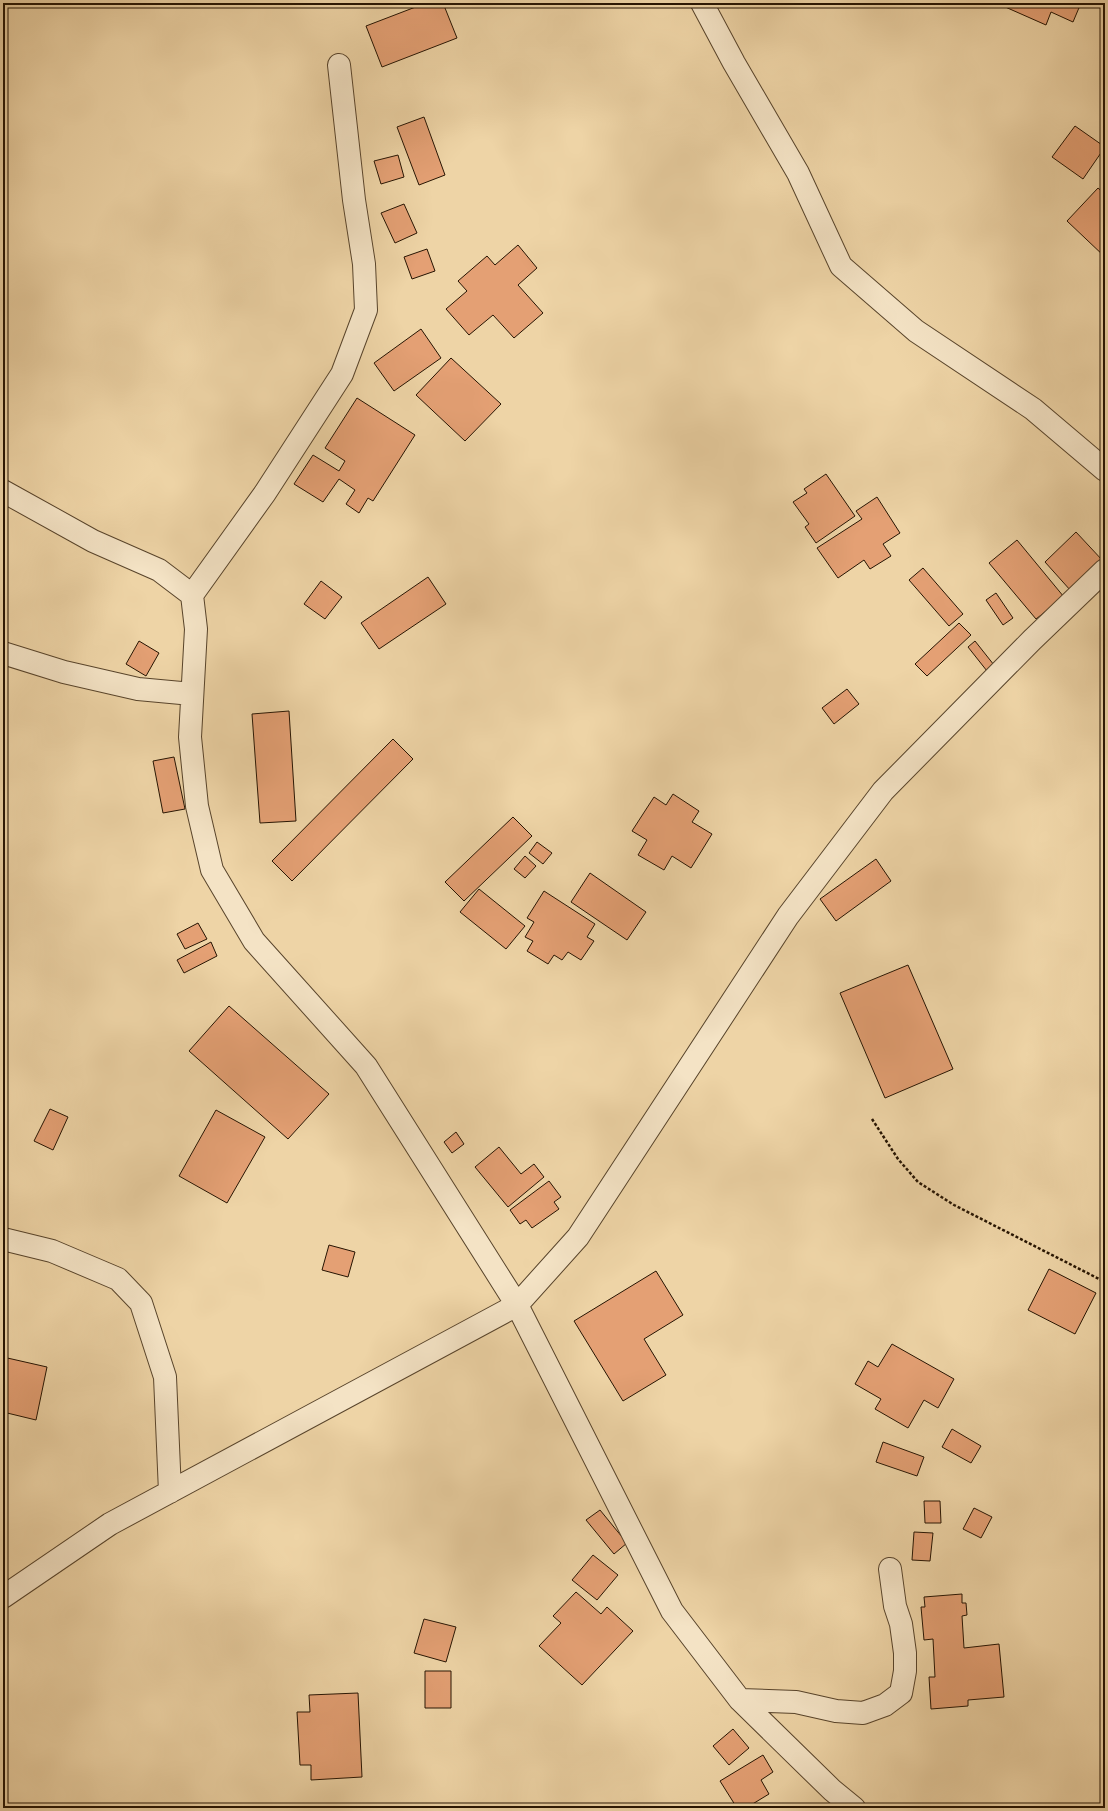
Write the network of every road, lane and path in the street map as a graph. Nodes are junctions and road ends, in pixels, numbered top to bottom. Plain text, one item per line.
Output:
1 (702, 3) edge
2 (339, 65) dead end
3 (1105, 470) edge
4 (3, 491) edge
5 (1105, 570) edge
6 (192, 596) junction
7 (3, 653) edge
8 (192, 694) junction
9 (872, 1119) dead end
10 (3, 1239) edge
11 (1105, 1282) edge
12 (517, 1305) junction
13 (170, 1492) junction
14 (890, 1569) dead end
15 (3, 1597) edge
16 (740, 1700) junction
17 (854, 1808) edge

1 - 3 street
2 - 6 street
4 - 6 street
5 - 12 street
6 - 8 street
7 - 8 street
8 - 12 street
9 - 11 path
10 - 13 street
12 - 13 street
12 - 16 street
13 - 15 street
14 - 16 street
16 - 17 street

